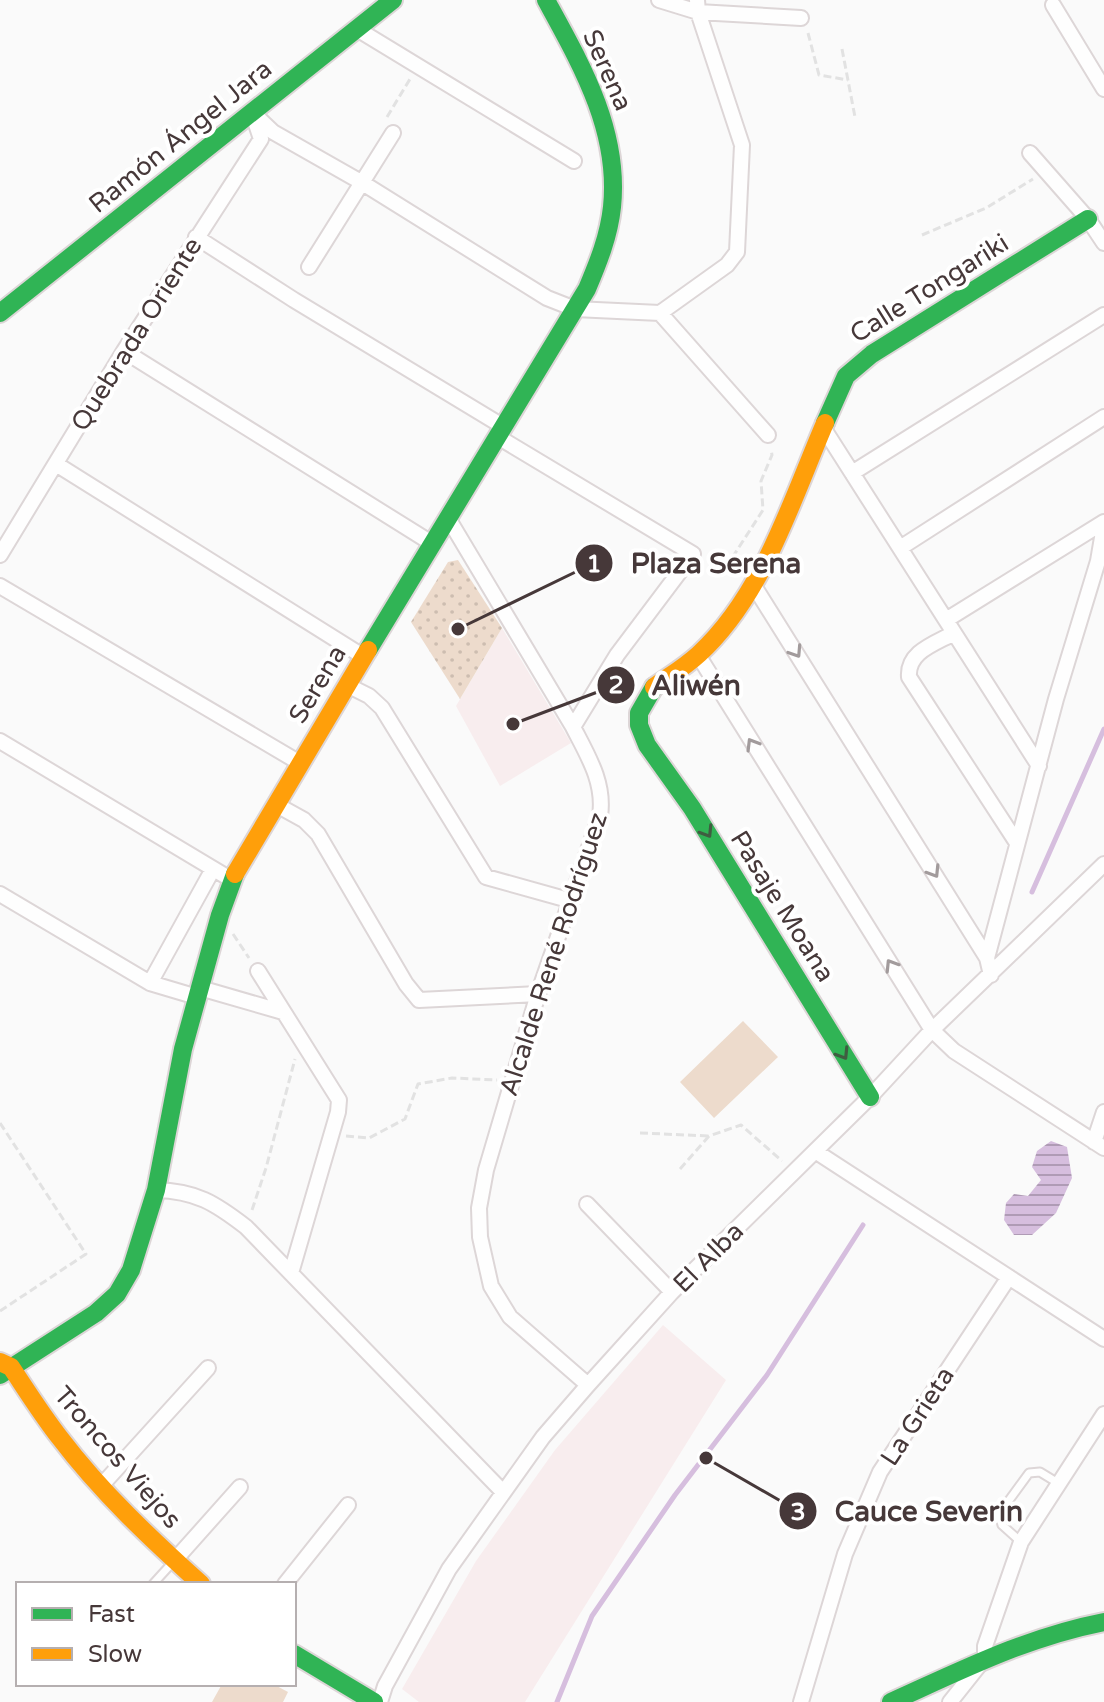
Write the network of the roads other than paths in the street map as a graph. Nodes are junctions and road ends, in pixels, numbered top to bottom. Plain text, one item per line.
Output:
1 (393, 0) edge
2 (546, 0) edge
3 (659, 0) edge
4 (1053, 5) dead end
5 (697, 6) edge
6 (801, 18) road end
7 (357, 29) junction
8 (1104, 89) edge
9 (252, 112) junction
10 (393, 133) road end
11 (1030, 153) dead end
12 (574, 161) dead end
13 (361, 182) junction
14 (1088, 219) junction
15 (196, 237) junction
16 (1104, 243) edge
17 (309, 267) dead end
18 (575, 309) junction
19 (0, 313) edge
20 (660, 313) junction
21 (1104, 315) edge
22 (124, 351) junction
23 (1104, 417) edge
24 (824, 429) junction
25 (501, 432) junction
26 (768, 435) road end
27 (56, 464) junction
28 (852, 473) junction
29 (448, 518) junction
30 (1104, 524) edge
31 (433, 544) junction
32 (900, 548) junction
33 (0, 555) edge
34 (0, 586) edge
35 (754, 586) junction
36 (950, 626) junction
37 (698, 655) junction
38 (364, 657) junction
39 (347, 685) junction
40 (573, 727) junction
41 (0, 741) edge
42 (647, 745) joint
43 (300, 763) junction
44 (1039, 766) junction
45 (275, 804) junction
46 (1017, 843) junction
47 (1104, 864) edge
48 (213, 869) junction
49 (232, 880) junction
50 (0, 894) edge
51 (572, 901) junction
52 (987, 958) junction
53 (258, 971) road end
54 (991, 975) junction
55 (150, 983) junction
56 (199, 993) junction
57 (538, 994) junction
58 (283, 1012) junction
59 (932, 1030) junction
60 (870, 1097) junction
61 (1104, 1112) edge
62 (1099, 1145) edge
63 (815, 1151) junction
64 (156, 1190) junction
65 (587, 1204) dead end
66 (291, 1273) junction
67 (1009, 1277) junction
68 (672, 1292) junction
69 (1104, 1339) edge
70 (4, 1368) edge
71 (208, 1368) dead end
72 (588, 1385) junction
73 (1104, 1414) edge
74 (1058, 1483) junction
75 (101, 1486) junction
76 (240, 1487) dead end
77 (503, 1492) junction
78 (348, 1505) dead end
79 (1021, 1542) junction
80 (174, 1561) junction
81 (155, 1582) edge
82 (199, 1582) edge
83 (287, 1582) edge
84 (1104, 1622) edge
85 (296, 1655) edge
86 (985, 1658) junction
87 (377, 1702) edge
88 (801, 1702) edge
89 (891, 1702) edge
90 (950, 1702) edge

1 - 7 street, Ramón Ángel Jara
2 - 18 street, Serena
3 - 5 street
4 - 8 street
5 - 6 street
5 - 20 street
7 - 9 street, Ramón Ángel Jara
7 - 12 street
9 - 13 street
9 - 15 street, Quebrada Oriente
9 - 19 street, Ramón Ángel Jara
10 - 13 street
11 - 14 street
13 - 17 street
13 - 18 street
14 - 16 street
14 - 24 street, Calle Tongariki
15 - 22 street, Quebrada Oriente
15 - 25 street
18 - 20 street
18 - 25 street, Serena
20 - 26 street
21 - 28 street
22 - 27 street, Quebrada Oriente
22 - 31 street
23 - 32 street
24 - 28 street
24 - 35 street, Calle Tongariki
25 - 29 street, Serena
25 - 40 street
27 - 33 street, Quebrada Oriente
27 - 38 street
28 - 32 street
29 - 31 street, Serena
29 - 40 street, Alcalde René Rodríguez
30 - 36 street
30 - 44 street
31 - 38 street, Serena
32 - 36 street
34 - 43 street
35 - 37 street, Calle Tongariki
35 -> 52 street
36 - 44 street
36 - 46 street
37 - 42 street, Calle Tongariki
59 -> 37 street
38 - 39 street, Serena
39 - 43 street, Serena
39 - 51 street
40 - 51 street, Alcalde René Rodríguez
41 - 48 street
42 -> 60 street, Pasaje Moana
43 - 45 street, Serena
44 - 46 street
45 - 49 street, Serena
45 - 57 street
46 - 52 street
47 - 54 street, El Alba
48 - 49 street
48 - 55 street
49 - 56 street, Serena
50 - 55 street
51 - 57 street, Alcalde René Rodríguez
52 - 54 street
53 - 58 street
54 - 59 street, El Alba
55 - 56 street
56 - 58 street
56 - 64 street, Serena
57 - 72 street, Alcalde René Rodríguez
58 - 66 street
59 - 60 street, El Alba
59 - 62 street
60 - 63 street, El Alba
61 - 62 street
63 - 67 street
63 - 68 street, El Alba
64 - 66 street
64 - 70 street, Serena
65 - 68 street
66 - 77 street
67 - 69 street
67 - 88 street, La Grieta
68 - 72 street, El Alba
70 - 75 street, Troncos Viejos
71 - 75 street
72 - 77 street, El Alba
73 - 74 street
74 - 79 street
74 - 79 lane
75 - 80 street, Troncos Viejos
76 - 80 street
77 - 87 street, El Alba
78 - 83 street
79 - 86 street
80 - 81 lane
80 - 82 street, Troncos Viejos
84 - 86 street
85 - 87 street
86 - 89 street
86 - 90 street

